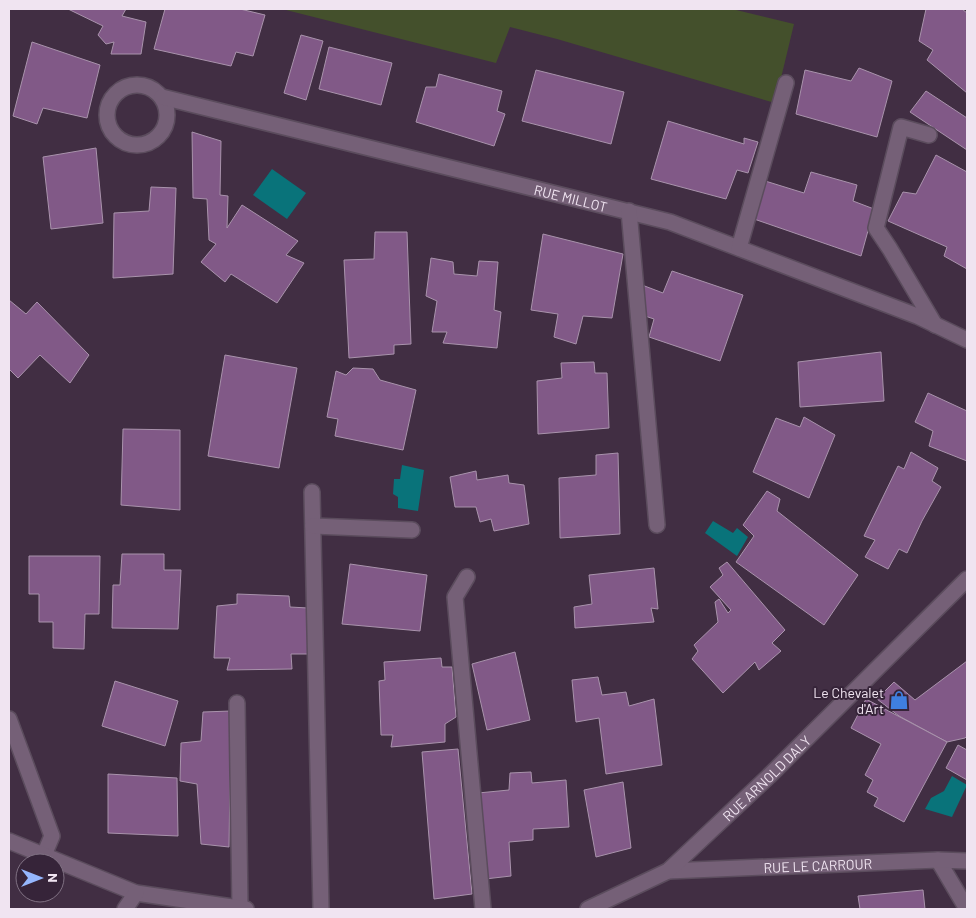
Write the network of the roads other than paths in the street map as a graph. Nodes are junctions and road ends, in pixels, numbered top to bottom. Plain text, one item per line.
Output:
1 (786, 83) dead end
2 (162, 97) junction
3 (929, 135) dead end
4 (629, 211) junction
5 (739, 248) junction
6 (935, 325) junction
7 (967, 340) edge
8 (312, 492) dead end
9 (657, 525) dead end
10 (313, 526) junction
11 (412, 530) dead end
12 (467, 577) dead end
13 (967, 579) edge
14 (237, 703) dead end
15 (9, 719) edge
16 (9, 841) edge
17 (37, 853) edge
18 (45, 853) edge
19 (938, 860) junction
20 (967, 861) edge
21 (65, 864) edge
22 (668, 872) junction
23 (136, 893) junction
24 (125, 909) edge
25 (243, 909) edge
26 (320, 909) edge
27 (483, 909) edge
28 (588, 909) edge
29 (967, 909) edge

1 - 5 street
2 - 2 street, RUE MILLOT
2 - 4 street, RUE MILLOT
3 - 6 street
4 - 5 street, RUE MILLOT
4 - 9 street
5 - 6 street, RUE MILLOT
6 - 7 street, RUE MILLOT
8 - 10 street
10 - 11 street
10 - 26 street
12 - 27 street
13 - 22 street, RUE ARNOLD DALY
14 - 25 street
15 - 18 street
16 - 17 street
19 - 20 street, RUE LE CARROUR
19 - 22 street, RUE LE CARROUR
19 - 29 street
21 - 23 street
22 - 28 street, RUE ARNOLD DALY
23 - 24 street
23 - 25 street

